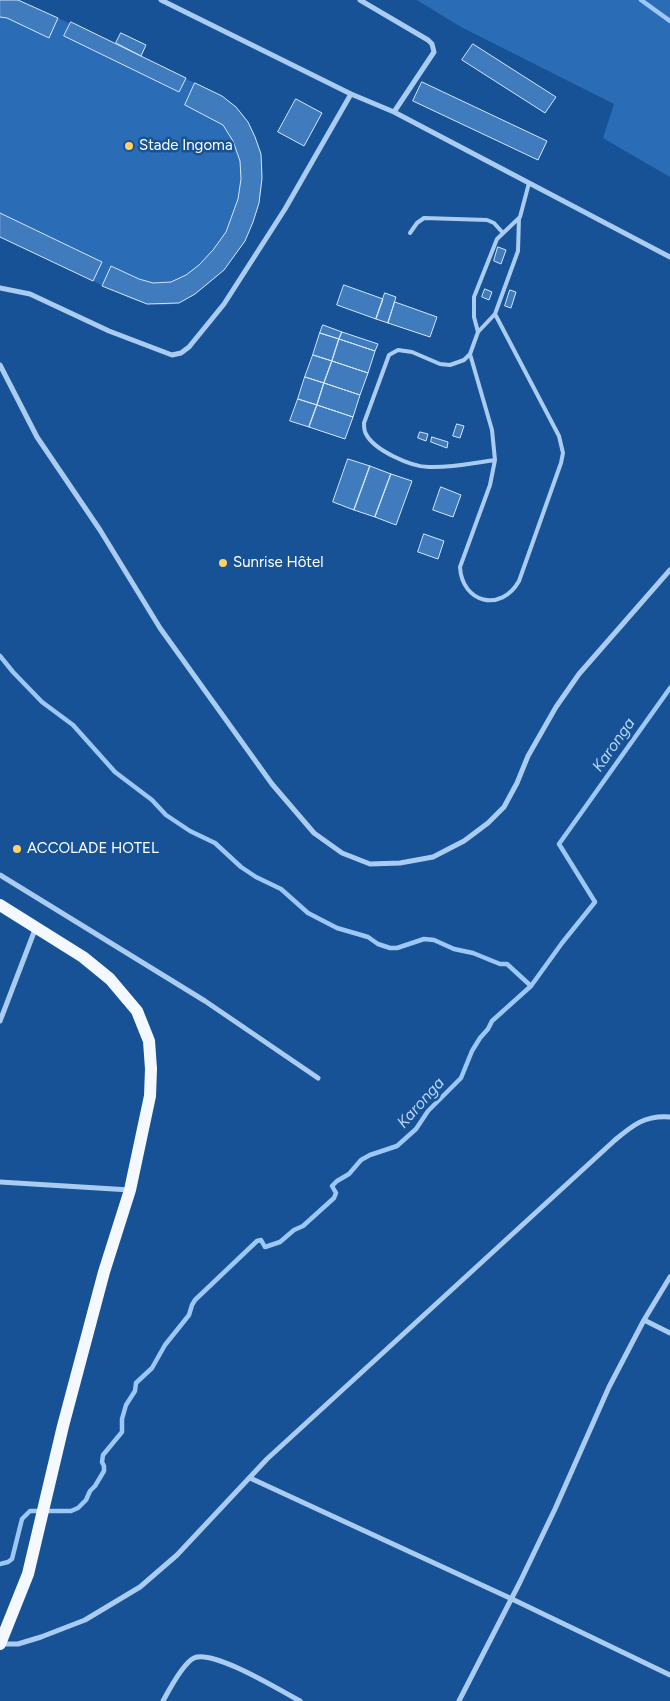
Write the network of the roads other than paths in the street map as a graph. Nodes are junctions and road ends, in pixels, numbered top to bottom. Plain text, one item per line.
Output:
1 (161, 0) edge
2 (360, 0) edge
3 (352, 94) junction
4 (394, 112) junction
5 (528, 183) junction
6 (520, 217) junction
7 (503, 233) junction
8 (410, 234) dead end
9 (670, 257) edge
10 (0, 288) edge
11 (495, 314) junction
12 (478, 332) junction
13 (470, 354) junction
14 (0, 365) edge
15 (495, 460) junction
16 (670, 570) edge
17 (0, 875) edge
18 (0, 906) edge
19 (36, 927) junction
20 (0, 1021) edge
21 (318, 1078) dead end
22 (670, 1117) edge
23 (0, 1182) edge
24 (130, 1190) junction
25 (670, 1277) edge
26 (644, 1320) junction
27 (670, 1333) edge
28 (250, 1478) junction
29 (512, 1599) junction
30 (0, 1644) edge
31 (670, 1676) edge
32 (163, 1701) edge
33 (300, 1701) edge
34 (459, 1701) edge

1 - 3 street
2 - 4 street
3 - 4 street
3 - 10 street
4 - 5 street
5 - 6 lane
5 - 9 street
6 - 7 lane
6 - 11 lane
7 - 8 lane
7 - 12 lane
11 - 12 lane
11 - 15 lane
12 - 13 lane
13 - 15 lane
13 - 15 lane
14 - 16 street
17 - 21 street
18 - 19 main road
19 - 20 street
19 - 24 main road
22 - 28 street
23 - 24 street
24 - 30 main road
25 - 26 street
26 - 27 street
26 - 29 street
28 - 29 street
28 - 30 street
29 - 31 street
29 - 34 street
32 - 33 street

